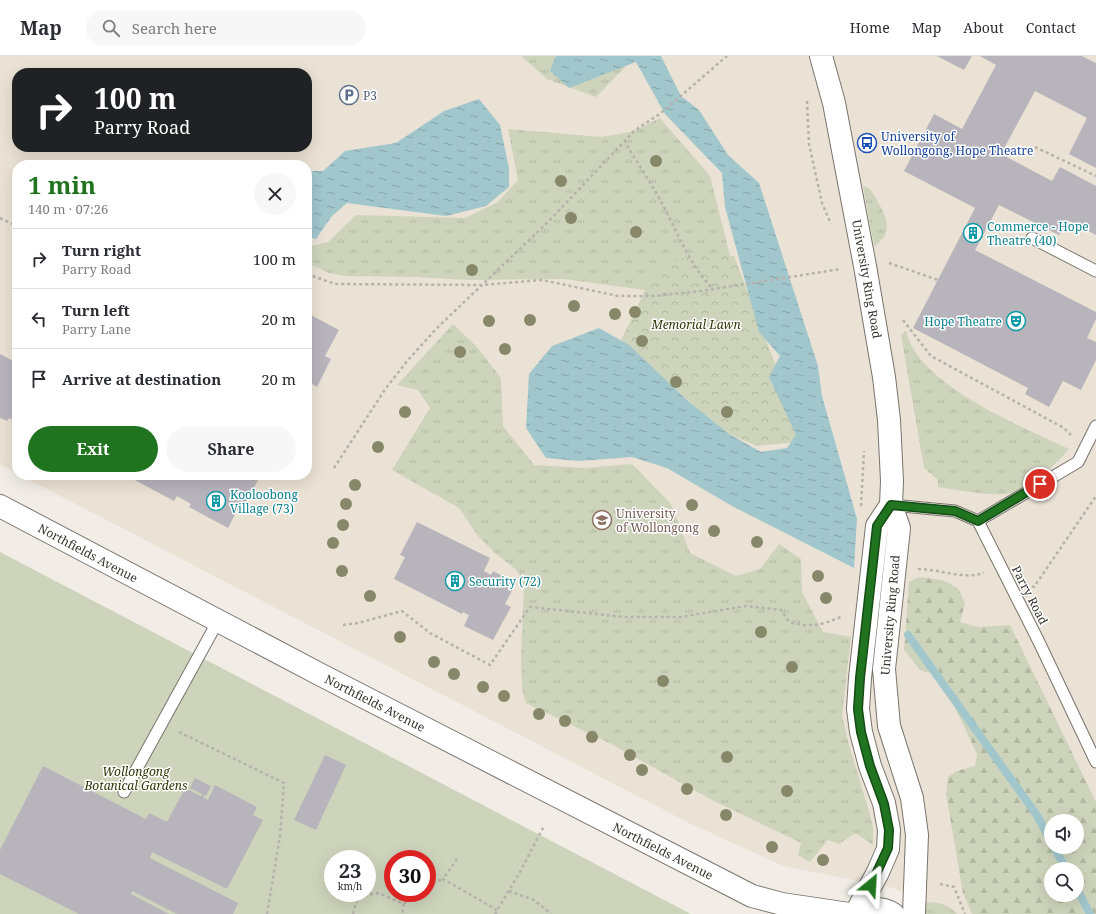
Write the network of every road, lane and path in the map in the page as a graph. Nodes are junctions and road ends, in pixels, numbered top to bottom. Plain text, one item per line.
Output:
1 (727, 56) edge
2 (821, 56) edge
3 (806, 93) dead end
4 (624, 140) junction
5 (1035, 147) dead end
6 (1096, 176) edge
7 (0, 218) edge
8 (12, 224) edge
9 (833, 231) dead end
10 (1032, 238) dead end
11 (842, 263) dead end
12 (1096, 271) edge
13 (312, 276) edge
14 (791, 277) dead end
15 (844, 277) dead end
16 (481, 285) junction
17 (712, 288) junction
18 (903, 320) dead end
19 (1096, 426) edge
20 (865, 446) dead end
21 (1085, 448) junction
22 (334, 468) dead end
23 (891, 505) junction
24 (0, 506) edge
25 (860, 509) dead end
26 (978, 521) junction
27 (847, 614) dead end
28 (218, 621) junction
29 (343, 625) dead end
30 (162, 723) junction
31 (1096, 762) edge
32 (124, 792) dead end
33 (544, 826) dead end
34 (458, 859) dead end
35 (443, 879) junction
36 (436, 882) edge
37 (954, 887) dead end
38 (509, 891) junction
39 (752, 896) junction
40 (404, 904) joint
41 (497, 910) junction
42 (852, 913) edge
43 (267, 914) edge
44 (353, 914) edge
45 (402, 914) edge
46 (495, 914) edge
47 (551, 914) edge
48 (767, 914) edge
49 (893, 914) edge
50 (914, 914) edge
51 (964, 914) edge

1 - 4 path
2 - 23 street, University Ring Road
3 - 9 path
4 - 16 path
4 - 17 path
5 - 6 path
7 - 8 path
10 - 12 lane
11 - 15 path
13 - 16 path
14 - 17 path
16 - 17 path
16 - 22 path
18 - 21 path
19 - 21 lane
20 - 25 path
21 - 26 lane
23 - 26 lane
23 - 42 street, University Ring Road
23 - 50 street, University Ring Road
24 - 28 street, Northfields Avenue
26 - 31 lane, Parry Road
27 - 29 path
28 - 30 lane
28 - 39 street, Northfields Avenue
30 - 32 lane
30 - 43 path
33 - 38 path
34 - 35 path
35 - 36 path
35 - 41 path
37 - 51 path
38 - 41 path
38 - 47 path
39 - 42 street, Northfields Avenue
39 - 48 street, Northfields Avenue
40 - 44 path
40 - 45 path
41 - 46 path
42 - 49 street, Northfields Avenue

